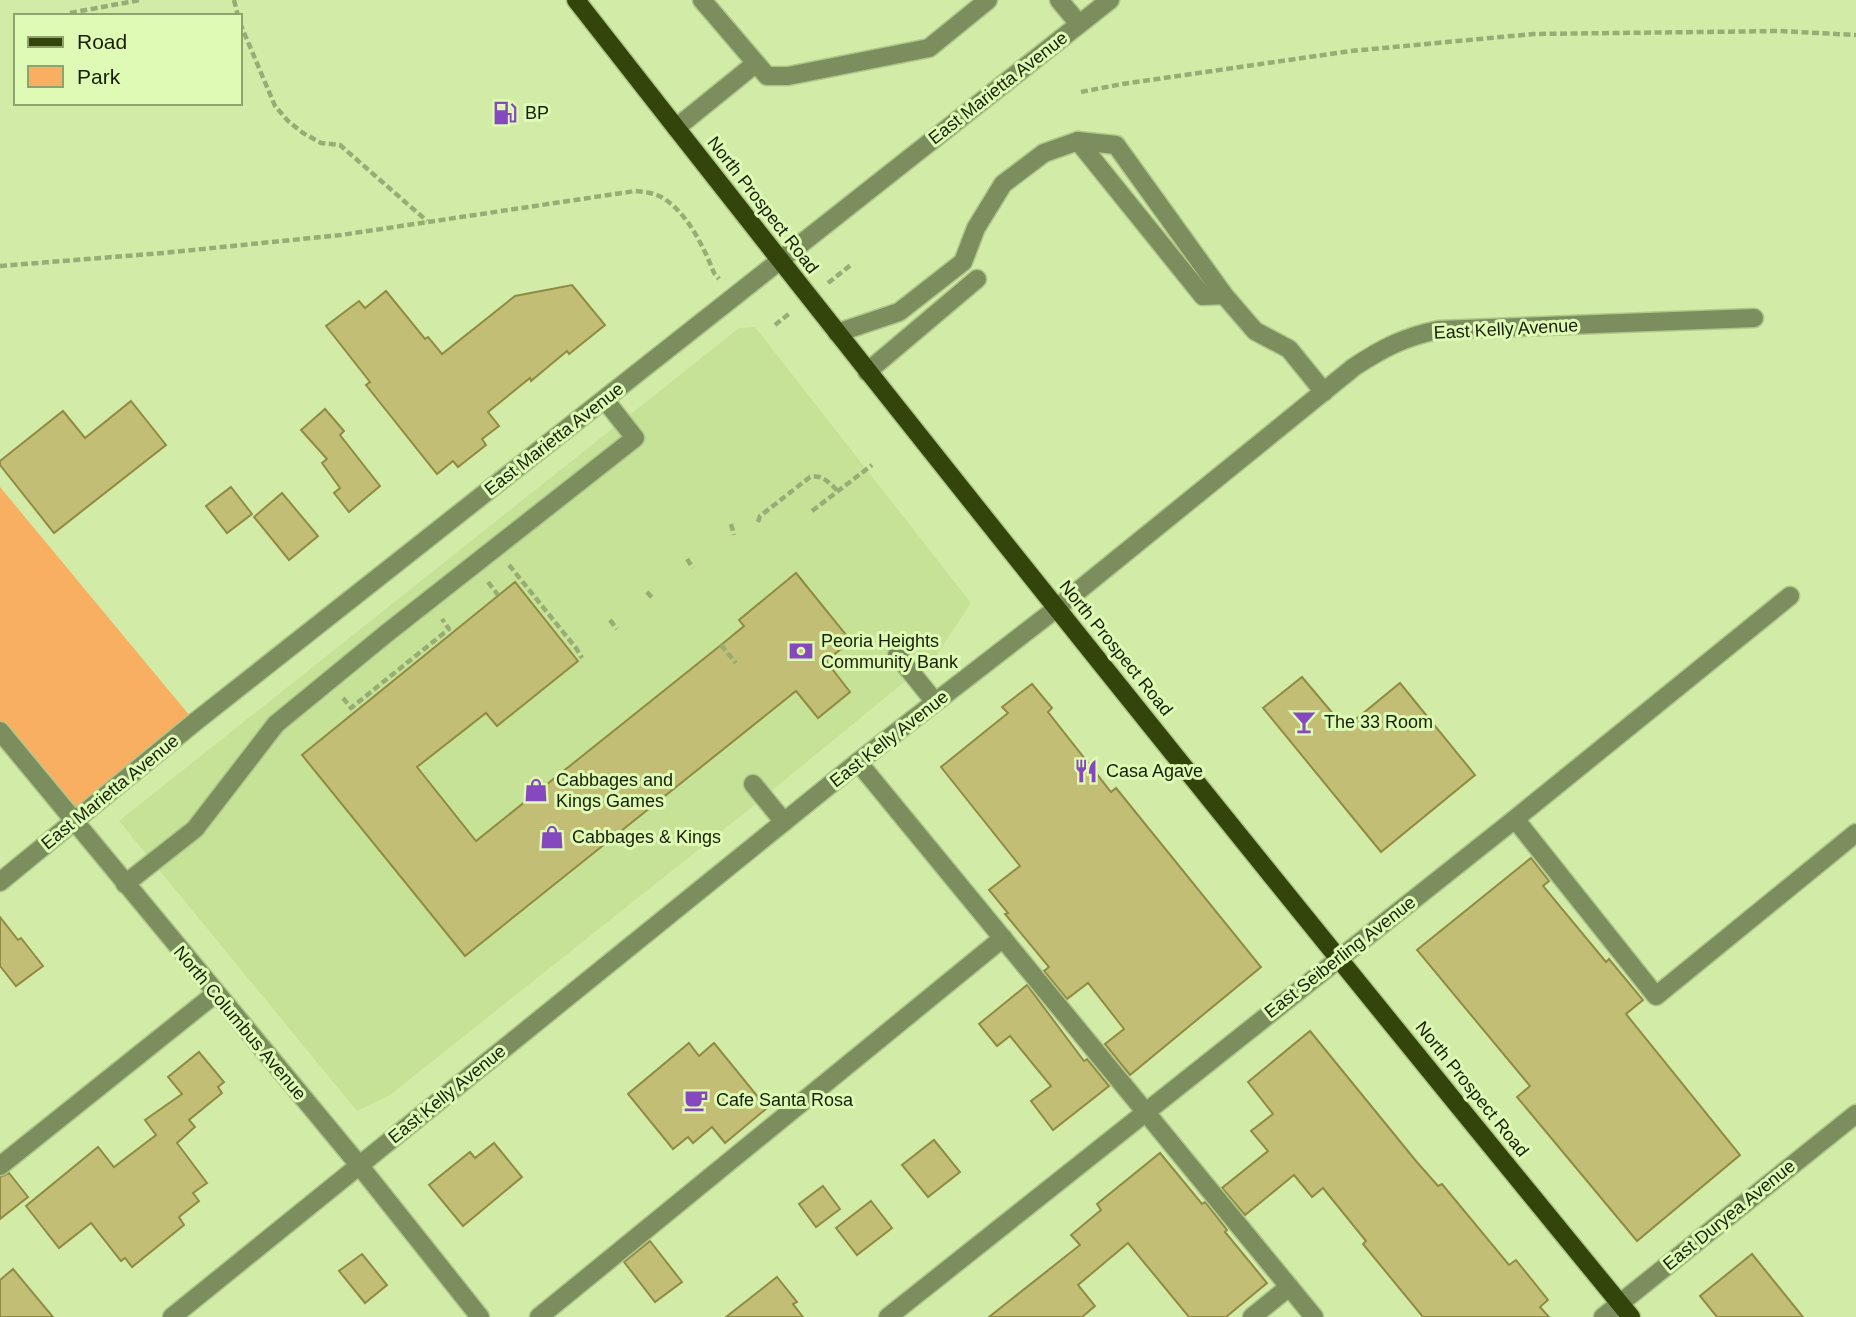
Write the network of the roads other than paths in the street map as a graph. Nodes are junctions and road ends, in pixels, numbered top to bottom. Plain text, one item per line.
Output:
1 (576, 0) edge
2 (702, 0) edge
3 (988, 0) edge
4 (1059, 0) edge
5 (1110, 0) edge
6 (1079, 24) junction
7 (755, 64) junction
8 (676, 128) junction
9 (1079, 141) junction
10 (780, 260) junction
11 (977, 279) dead end
12 (1224, 295) junction
13 (1754, 318) dead end
14 (837, 333) junction
15 (867, 372) junction
16 (1324, 392) junction
17 (605, 400) junction
18 (1790, 596) dead end
19 (1056, 608) junction
20 (897, 655) dead end
21 (935, 702) junction
22 (0, 731) edge
23 (858, 762) junction
24 (753, 784) dead end
25 (1515, 819) junction
26 (75, 821) junction
27 (784, 822) junction
28 (1856, 833) edge
29 (0, 882) edge
30 (125, 884) junction
31 (1003, 938) junction
32 (1338, 958) junction
33 (215, 993) junction
34 (1144, 1113) junction
35 (1856, 1114) edge
36 (359, 1165) junction
37 (0, 1166) edge
38 (1289, 1287) junction
39 (1625, 1310) edge
40 (172, 1317) edge
41 (480, 1317) edge
42 (539, 1317) edge
43 (888, 1317) edge
44 (1252, 1317) edge
45 (1314, 1317) edge
46 (1603, 1317) edge

1 - 8 main road, North Prospect Road
2 - 7 street
3 - 7 street
4 - 6 street
5 - 6 street, East Marietta Avenue
6 - 10 street, East Marietta Avenue
7 - 8 street
8 - 10 main road, North Prospect Road
9 - 12 street
9 - 12 street
9 - 14 street
10 - 14 main road, North Prospect Road
10 - 17 street, East Marietta Avenue
11 - 15 street
12 - 16 street
13 - 16 street, East Kelly Avenue
14 - 15 main road, North Prospect Road
15 - 19 main road, North Prospect Road
16 - 19 street, East Kelly Avenue
17 - 26 street, East Marietta Avenue
17 - 30 street
18 - 25 street, East Seiberling Avenue
19 - 21 street, East Kelly Avenue
19 - 32 main road, North Prospect Road
20 - 21 street
21 - 23 street, East Kelly Avenue
22 - 26 street, North Columbus Avenue
23 - 27 street, East Kelly Avenue
23 - 31 street
24 - 27 street
25 - 28 street
25 - 32 street, East Seiberling Avenue
26 - 29 street, East Marietta Avenue
26 - 30 street, North Columbus Avenue
27 - 36 street, East Kelly Avenue
30 - 33 street, North Columbus Avenue
31 - 34 street
31 - 42 street
32 - 34 street, East Seiberling Avenue
32 - 39 main road, North Prospect Road
33 - 36 street, North Columbus Avenue
33 - 37 street
34 - 38 street
34 - 43 street, East Seiberling Avenue
35 - 39 street, East Duryea Avenue
36 - 40 street, East Kelly Avenue
36 - 41 street, North Columbus Avenue
38 - 44 street
38 - 45 street
39 - 46 street, East Duryea Avenue

